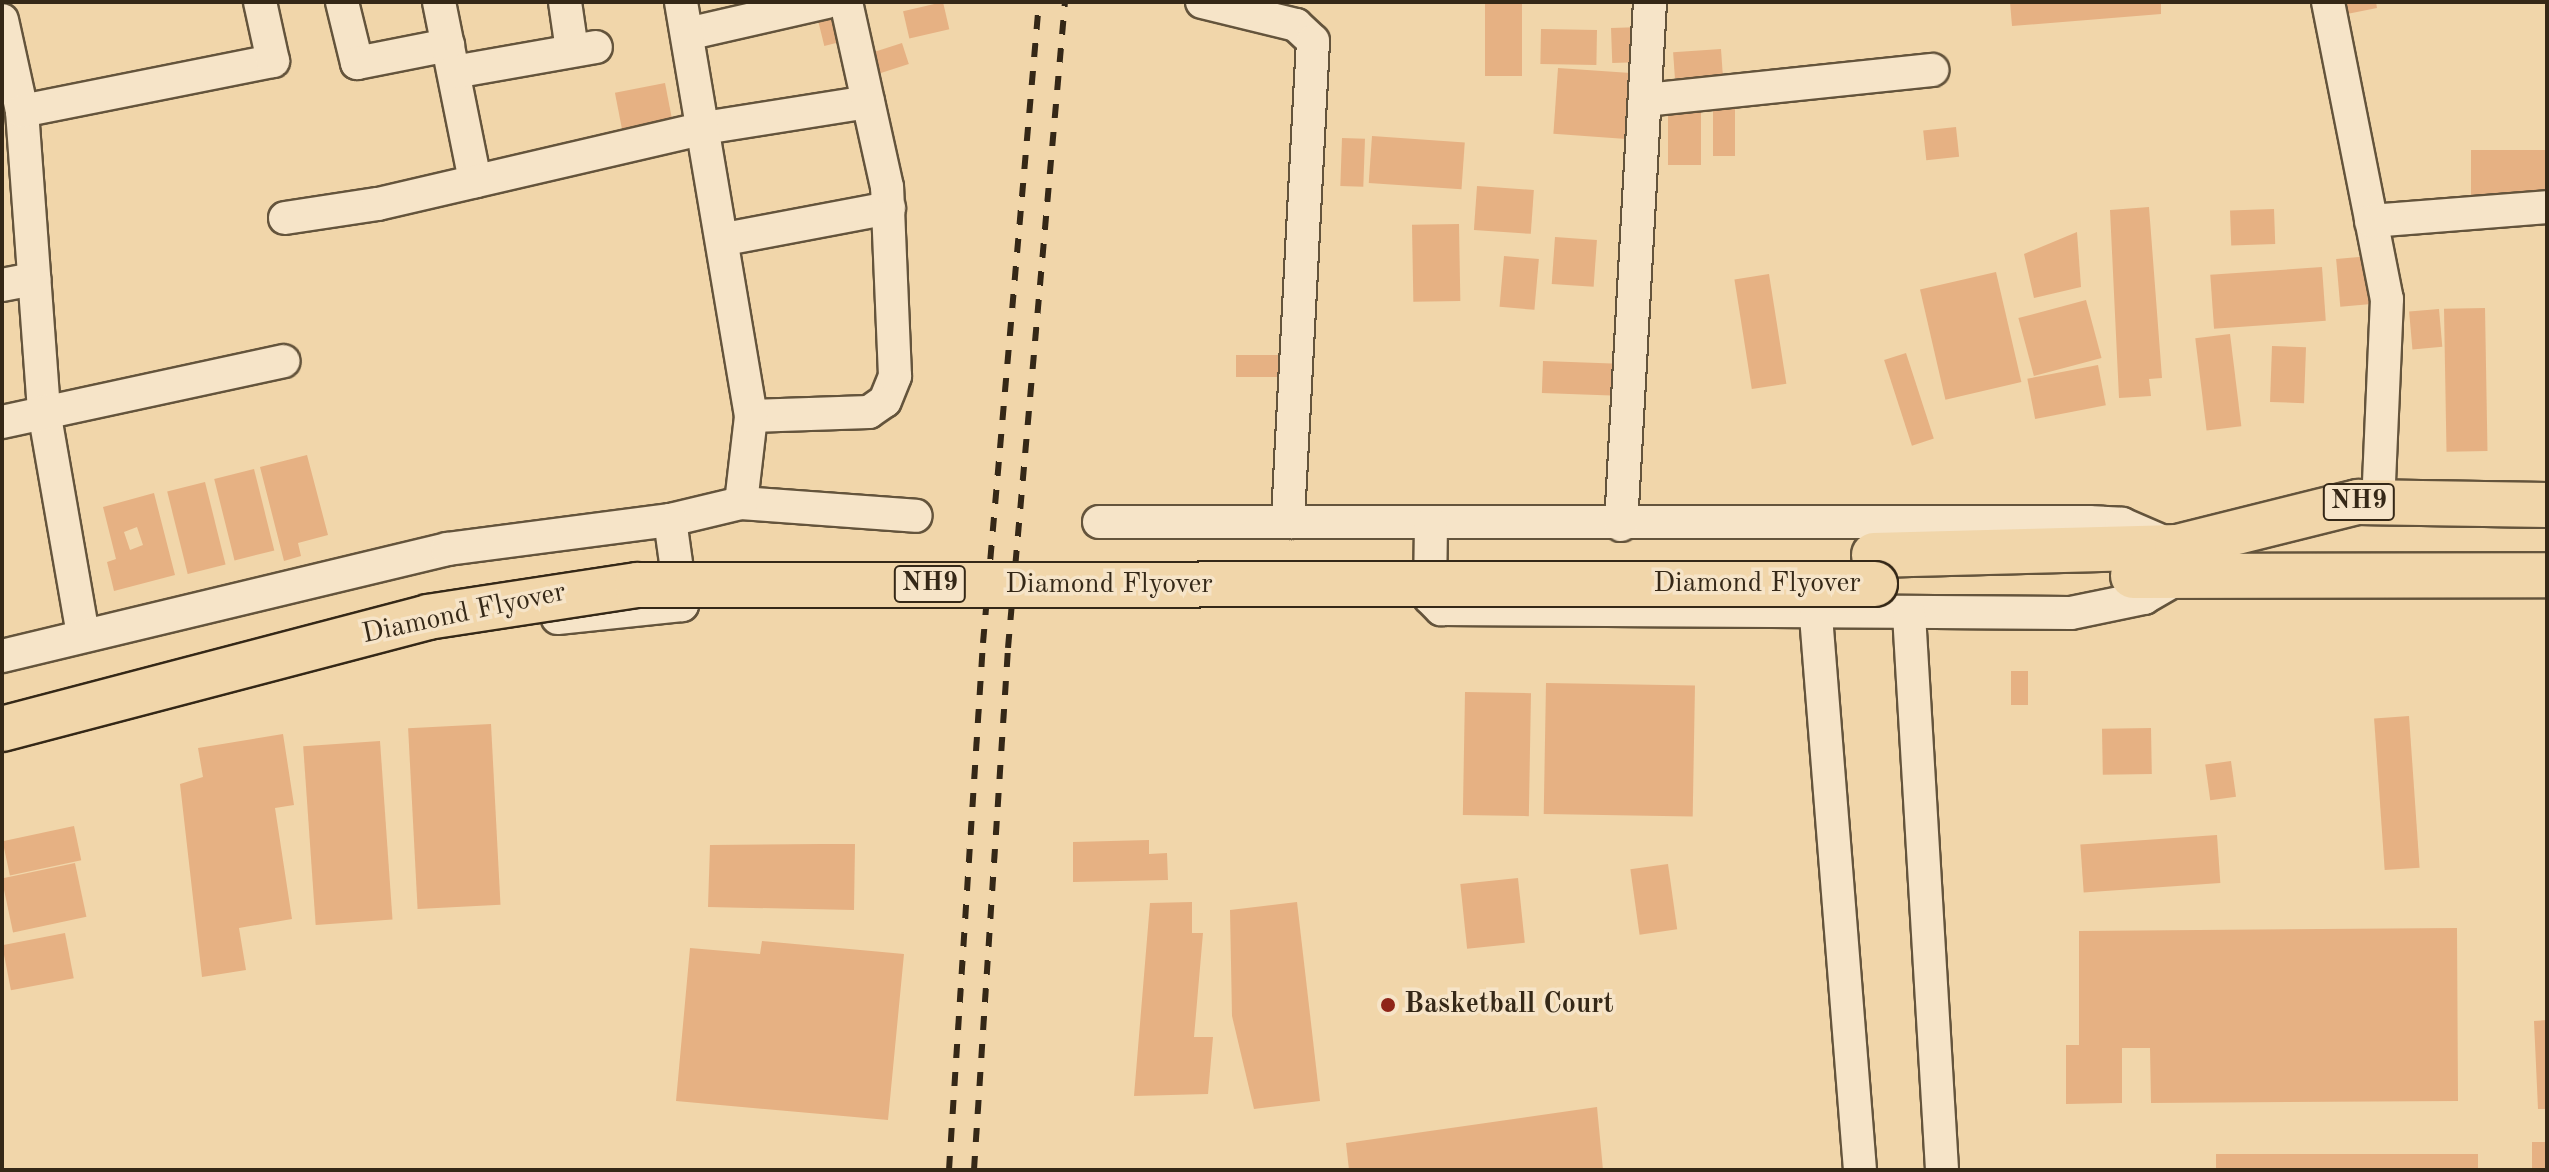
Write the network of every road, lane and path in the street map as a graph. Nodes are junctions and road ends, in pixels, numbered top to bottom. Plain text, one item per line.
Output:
1 (260, 2) edge
2 (342, 2) edge
3 (439, 2) edge
4 (565, 2) edge
5 (681, 2) edge
6 (827, 2) edge
7 (846, 2) edge
8 (1202, 2) edge
9 (1650, 2) edge
10 (2328, 2) edge
11 (2, 20) edge
12 (687, 34) junction
13 (451, 58) junction
14 (1932, 70) dead end
15 (1646, 100) junction
16 (868, 102) junction
17 (15, 126) edge
18 (704, 128) junction
19 (475, 181) junction
20 (2547, 207) edge
21 (889, 208) junction
22 (285, 218) dead end
23 (2371, 221) junction
24 (725, 239) junction
25 (34, 279) junction
26 (2, 285) edge
27 (283, 361) dead end
28 (44, 411) junction
29 (751, 416) junction
30 (2, 422) edge
31 (2378, 502) junction
32 (741, 503) junction
33 (2547, 505) edge
34 (916, 516) dead end
35 (670, 520) junction
36 (1099, 522) dead end
37 (1288, 522) junction
38 (1431, 523) junction
39 (1621, 525) junction
40 (2181, 561) junction
41 (2071, 564) junction
42 (2547, 575) edge
43 (1909, 614) junction
44 (1816, 616) junction
45 (83, 635) junction
46 (2, 656) edge
47 (2, 698) edge
48 (2, 729) edge
49 (2, 750) edge
50 (1860, 1170) edge
51 (1942, 1170) edge

1 - 17 street
2 - 13 street
3 - 13 street
4 - 13 street
5 - 12 street
6 - 12 street
7 - 16 street
8 - 37 street
9 - 15 street
10 - 23 street
11 - 17 street
12 - 18 street
13 - 19 street
14 - 15 street
15 - 39 street
16 - 18 street
16 - 21 street
17 - 25 street
18 - 19 street
18 - 24 street
19 - 22 street
20 - 23 street
21 - 24 street
21 - 29 street
23 - 31 street
24 - 29 street
25 - 26 street
25 - 28 street
27 - 28 street
28 - 30 street
28 - 45 street
29 - 32 street
31 - 33 highway, NH9
31 - 40 highway, NH9
32 - 34 street
32 - 35 street
35 - 45 street
35 - 49 street
36 - 37 street
37 - 38 street
38 - 39 street
38 - 44 street
39 - 40 street
40 - 41 highway, Diamond Flyover / NH9
40 - 42 highway, NH9
40 - 43 street
41 - 47 highway, Diamond Flyover / NH9
41 - 48 highway, Diamond Flyover / NH9, bridge
43 - 44 street
43 - 51 street
44 - 50 street
45 - 46 street

